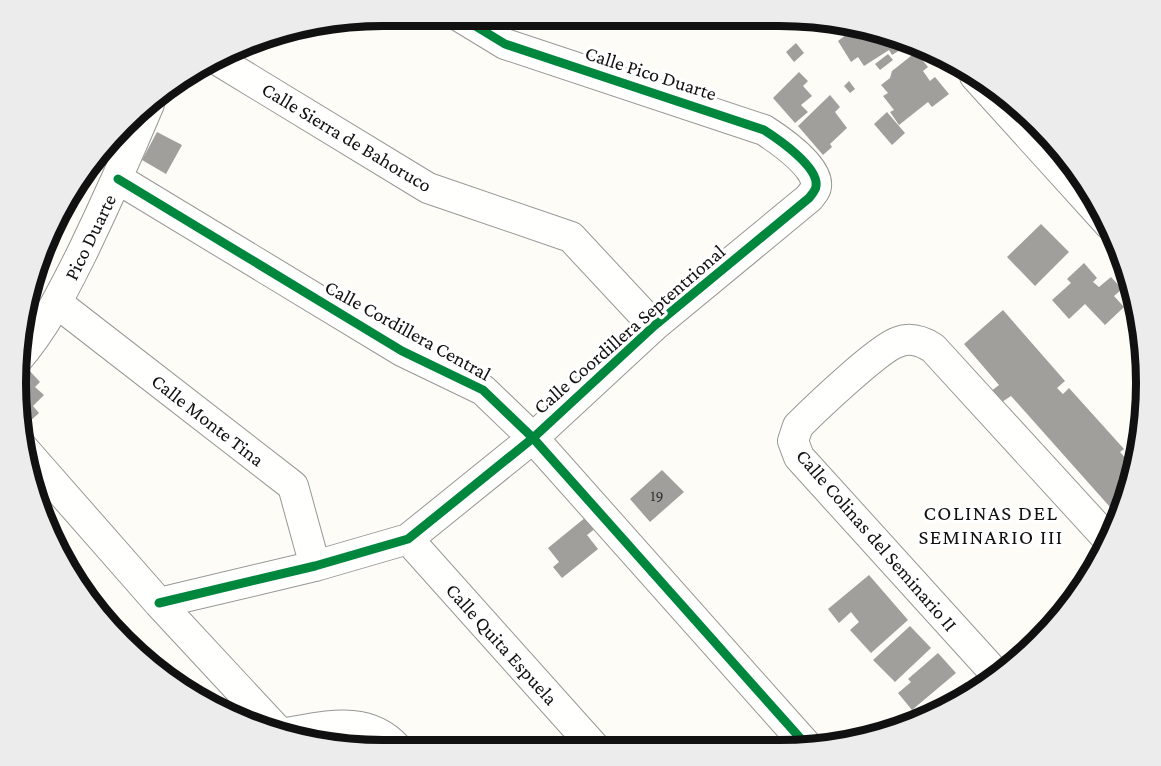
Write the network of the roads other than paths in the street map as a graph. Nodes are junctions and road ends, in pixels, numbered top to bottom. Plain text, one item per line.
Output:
1 (475, 26) edge
2 (223, 63) edge
3 (996, 99) edge
4 (144, 117) edge
5 (118, 179) junction
6 (817, 183) joint
7 (1081, 193) edge
8 (57, 303) junction
9 (654, 326) junction
10 (27, 348) edge
11 (533, 438) junction
12 (34, 461) edge
13 (1102, 533) edge
14 (408, 539) junction
15 (315, 566) junction
16 (159, 603) junction
17 (992, 670) edge
18 (270, 723) edge
19 (301, 731) edge
20 (387, 740) edge
21 (588, 740) edge
22 (802, 740) edge

1 - 6 street, Calle Pico Duarte
2 - 9 street, Calle Sierra de Bahoruco
3 - 7 street
4 - 5 street, Pico Duarte
5 - 8 street, Pico Duarte
5 - 11 street, Calle Cordillera Central
6 - 9 street, Calle Coordillera Septentrional
8 - 10 street, Pico Duarte
8 - 15 street, Calle Monte Tina
9 - 11 street, Calle Coordillera Septentrional
11 - 14 street, Calle Coordillera Septentrional
11 - 22 street, Calle Cordillera Central
12 - 16 street
13 - 17 street, Calle Colinas del Seminario II
14 - 15 street, Calle Coordillera Septentrional
14 - 21 street, Calle Quita Espuela
15 - 16 street, Calle Coordillera Septentrional
16 - 18 street
19 - 20 street

